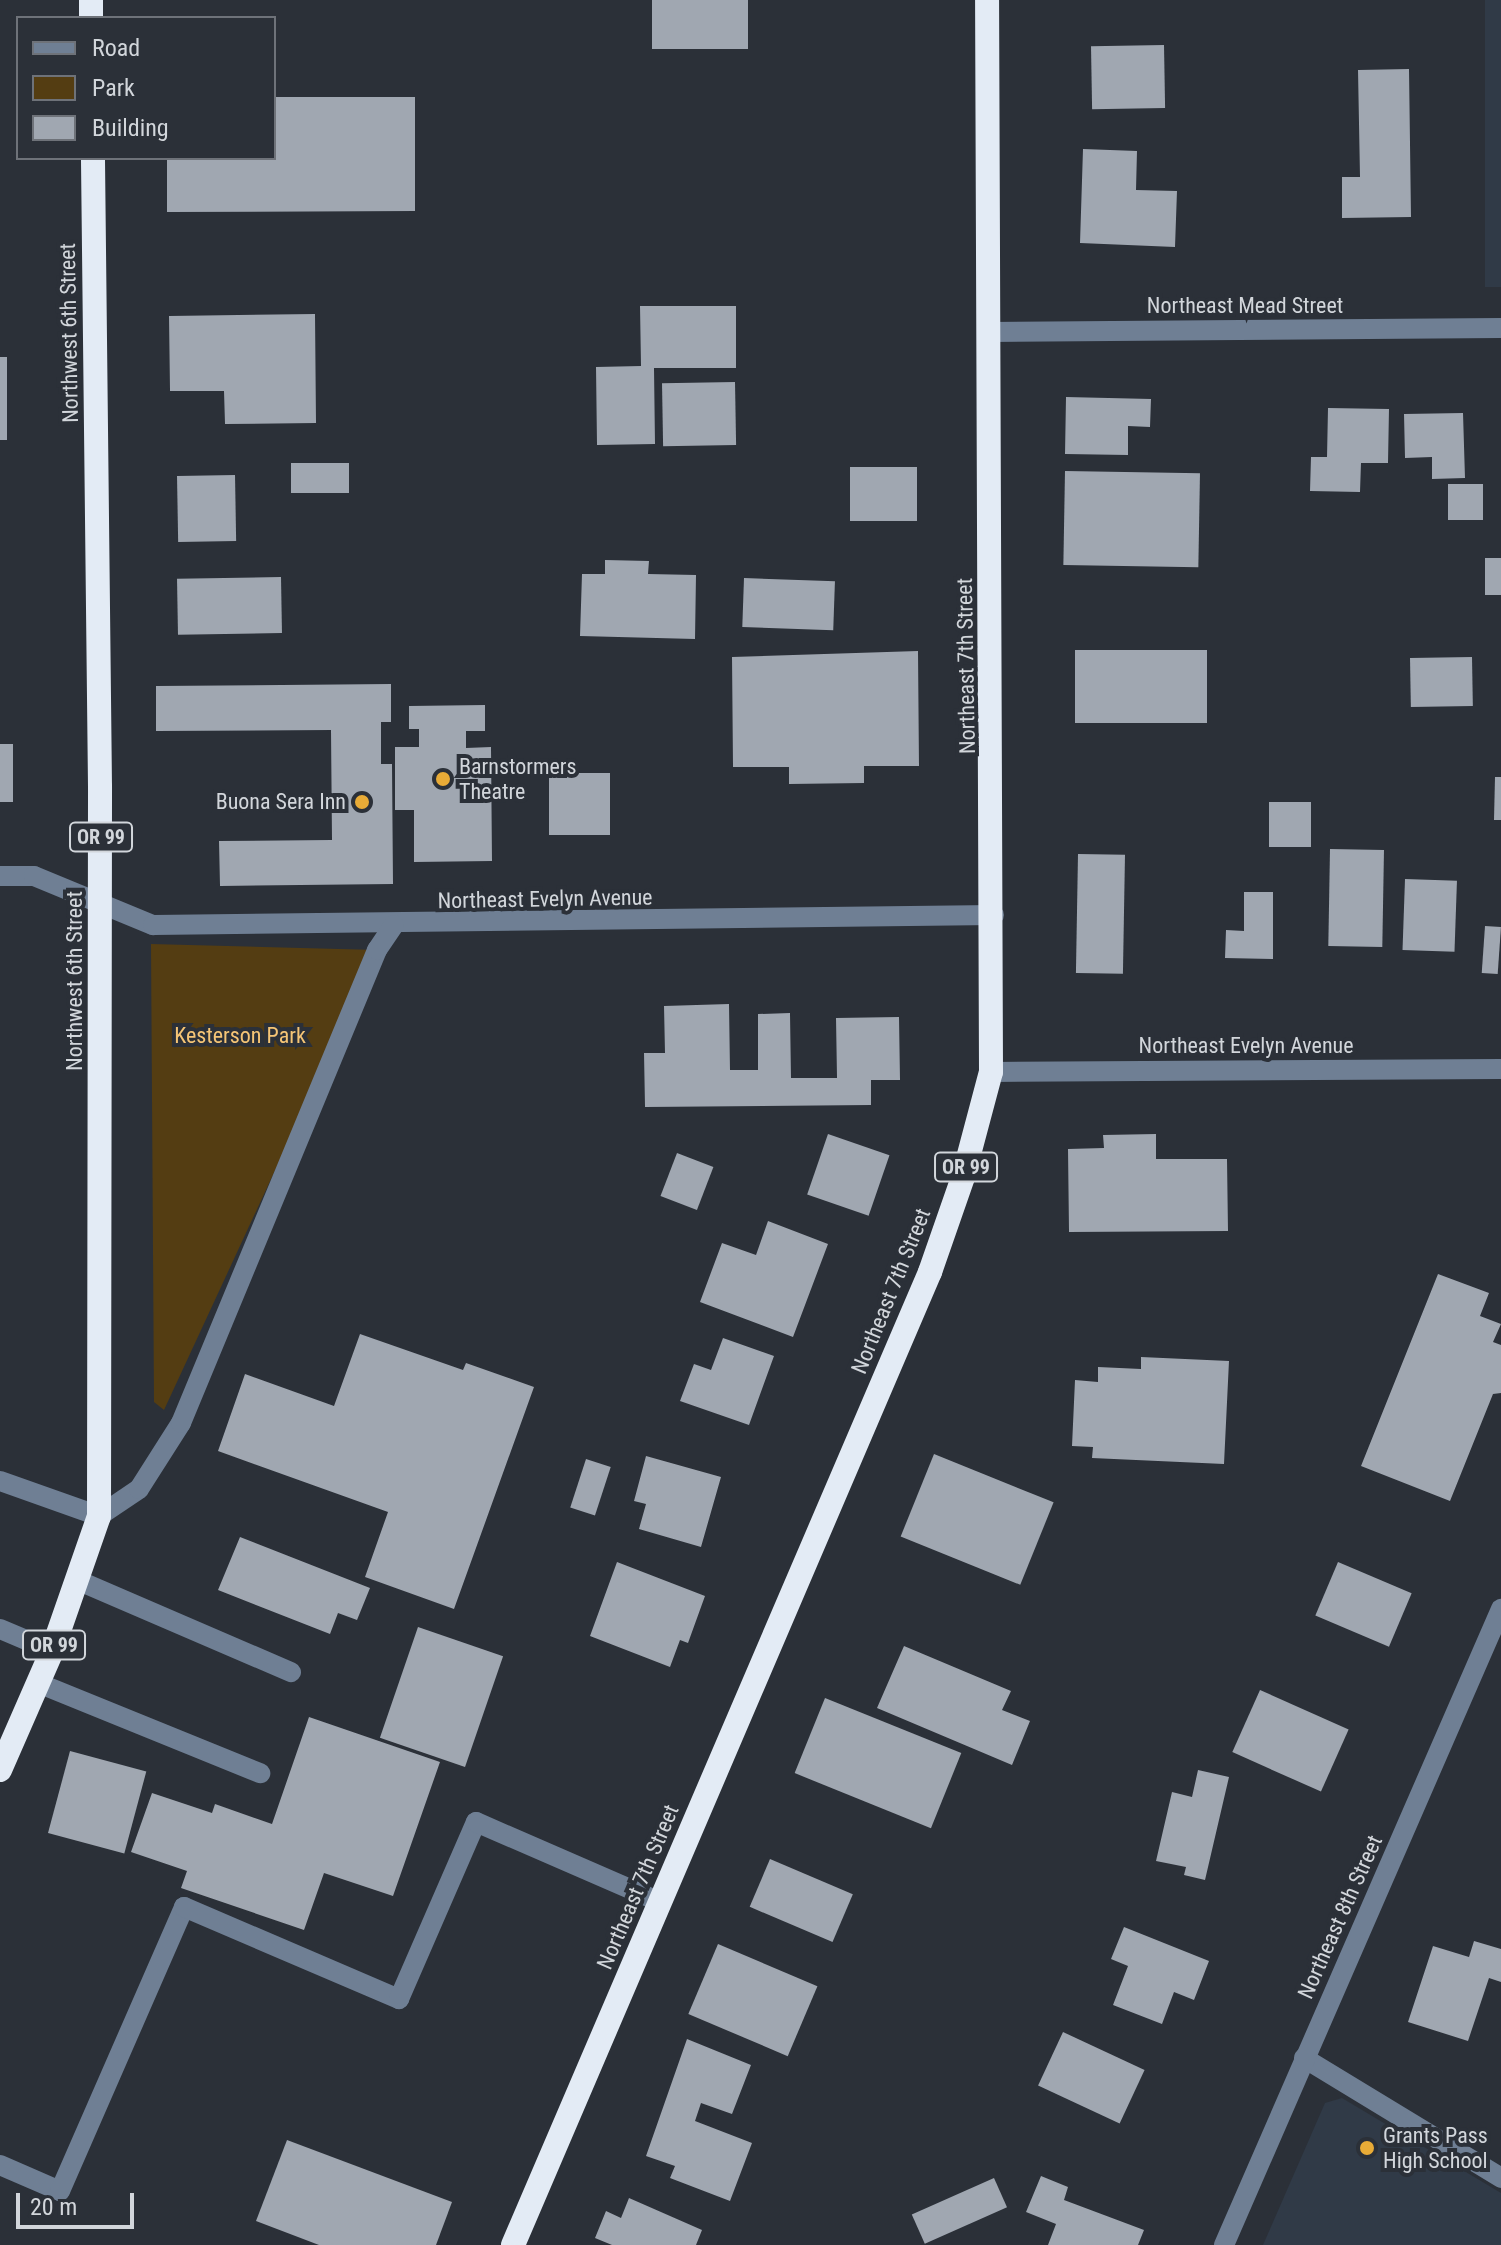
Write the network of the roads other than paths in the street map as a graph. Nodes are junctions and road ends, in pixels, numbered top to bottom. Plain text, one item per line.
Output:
1 (987, 0) edge
2 (93, 160) edge
3 (1501, 328) edge
4 (989, 332) junction
5 (0, 876) edge
6 (101, 902) junction
7 (994, 915) junction
8 (394, 925) junction
9 (1501, 1069) edge
10 (991, 1072) junction
11 (0, 1481) edge
12 (99, 1516) junction
13 (77, 1580) junction
14 (1501, 1609) edge
15 (0, 1629) edge
16 (1493, 1648) edge
17 (52, 1651) junction
18 (291, 1672) dead end
19 (38, 1683) junction
20 (0, 1770) edge
21 (260, 1773) dead end
22 (660, 1902) junction
23 (1304, 2058) junction
24 (0, 2165) edge
25 (1501, 2178) edge
26 (513, 2245) edge
27 (1224, 2245) edge

1 - 4 highway, Northeast 7th Street / OR 99
2 - 6 highway, Northwest 6th Street / OR 99
3 - 4 street, Northeast Mead Street
4 - 7 highway, Northeast 7th Street / OR 99
5 - 6 street, Northeast Evelyn Avenue
6 - 8 street, Northeast Evelyn Avenue
6 - 12 highway, Northwest 6th Street / OR 99
7 - 8 street, Northeast Evelyn Avenue
7 - 10 highway, Northeast 7th Street / OR 99
8 - 12 street
9 - 10 street, Northeast Evelyn Avenue
10 - 22 highway, Northeast 7th Street / OR 99
11 - 12 street
12 - 13 highway, OR 99
13 - 17 highway, OR 99
13 - 18 street
14 - 16 street, Northeast 8th Street
15 - 17 street
16 - 23 street, Northeast 8th Street
17 - 19 highway, OR 99
19 - 20 highway, OR 99
19 - 21 street
22 - 24 street
22 - 26 highway, Northeast 7th Street / OR 99
23 - 25 street
23 - 27 street, Northeast 8th Street

